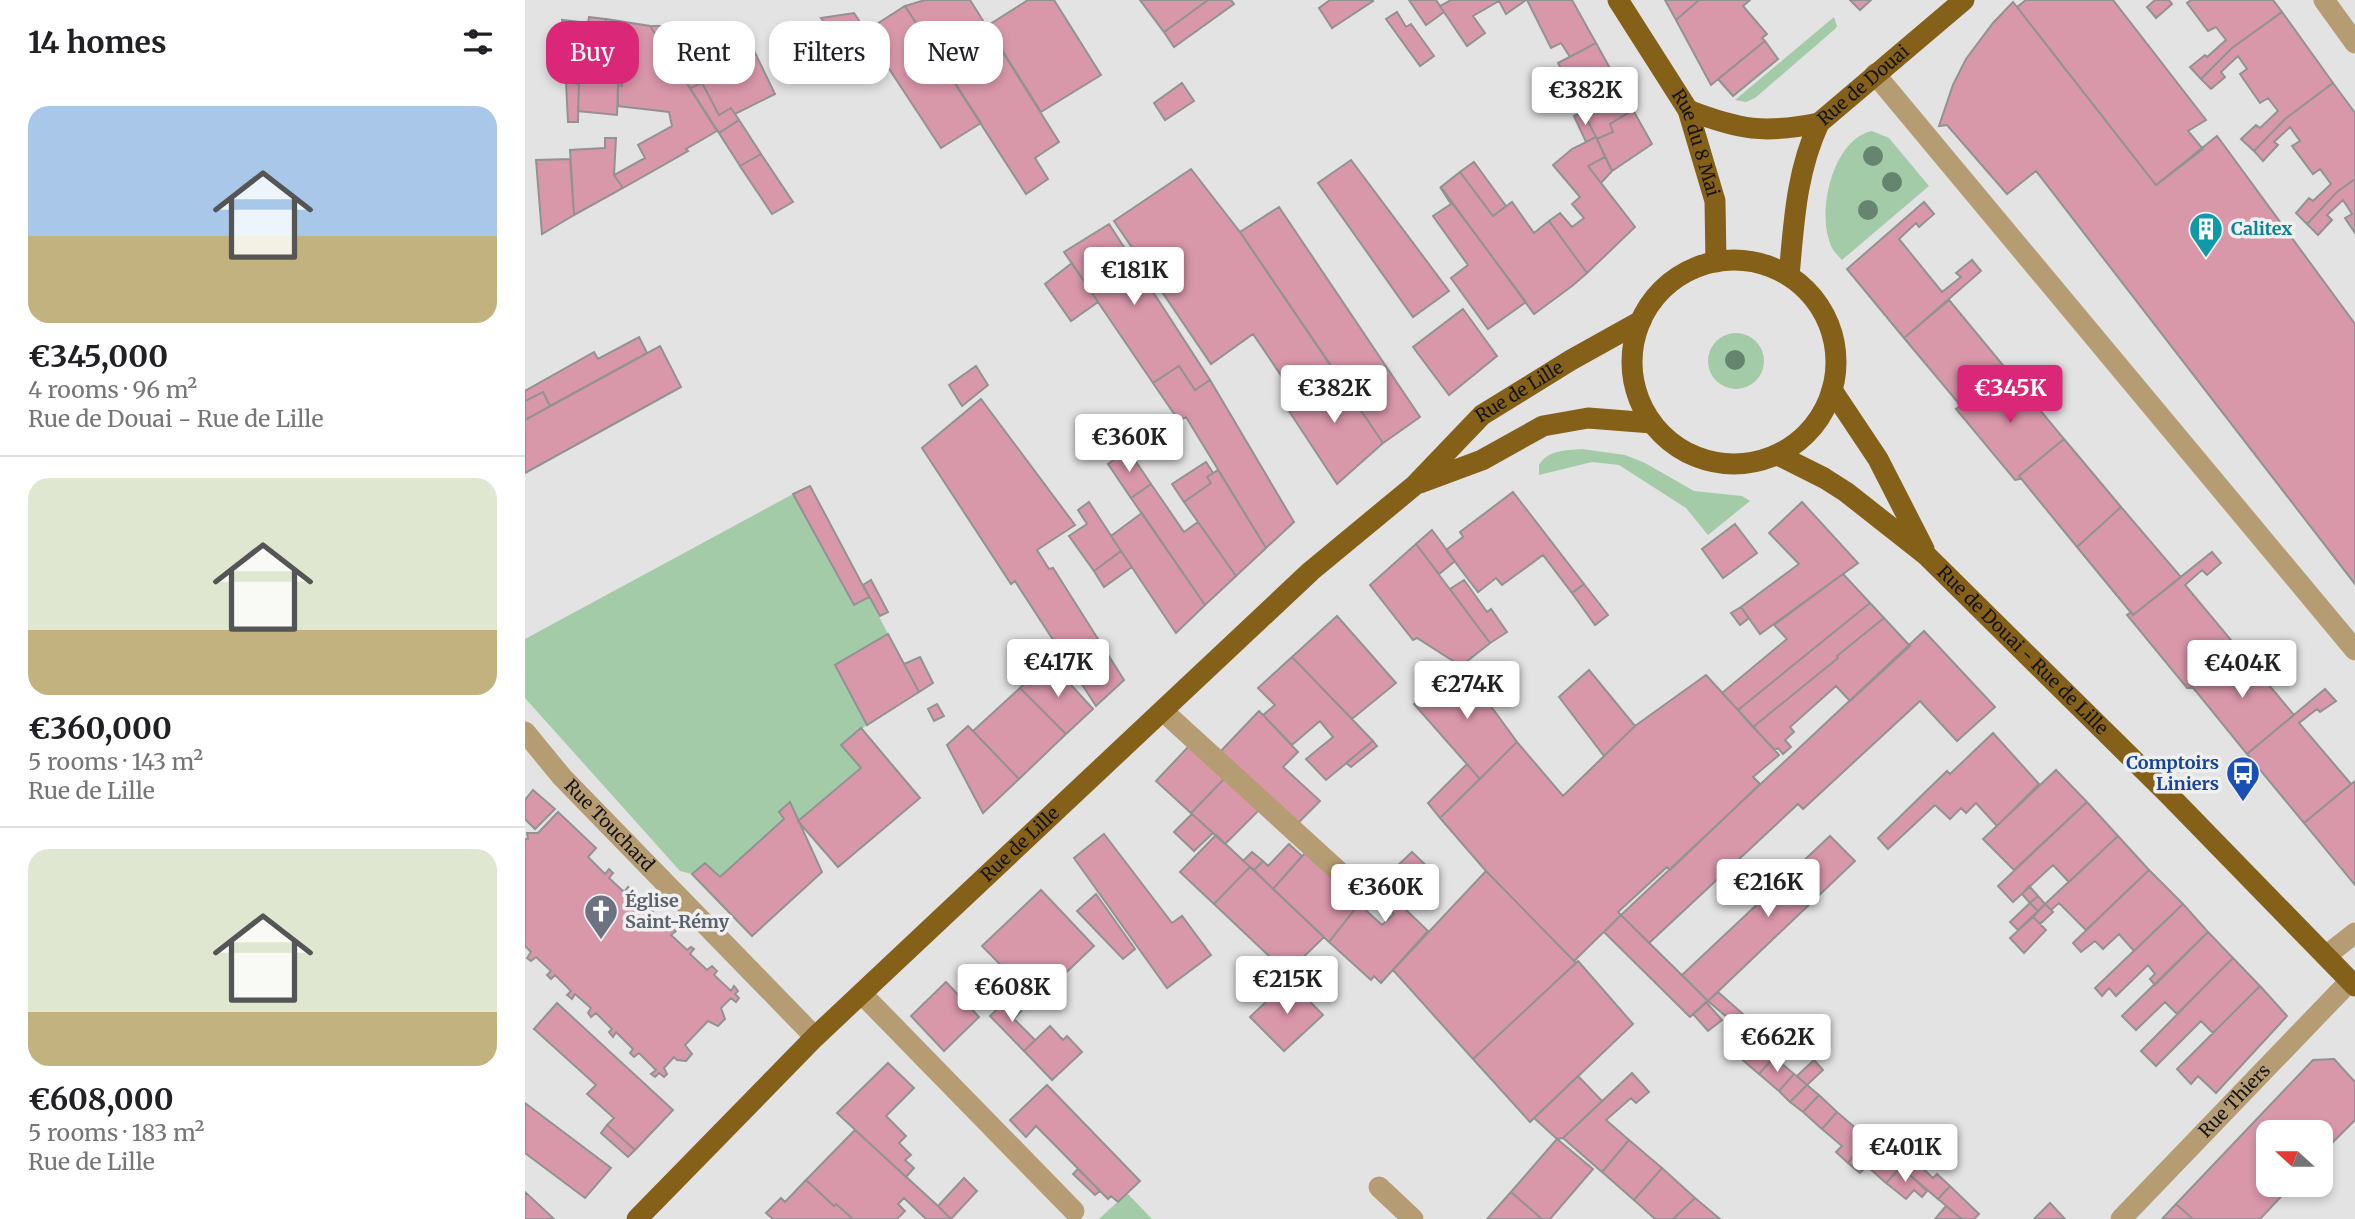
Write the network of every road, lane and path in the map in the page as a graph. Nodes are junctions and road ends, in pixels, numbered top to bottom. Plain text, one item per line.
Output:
1 (1618, 0) edge
2 (1964, 0) edge
3 (2324, 0) edge
4 (2355, 43) edge
5 (1875, 74) junction
6 (1688, 110) junction
7 (1819, 123) junction
8 (1716, 262) junction
9 (1789, 276) junction
10 (1641, 321) junction
11 (1832, 390) junction
12 (1652, 423) junction
13 (1777, 455) junction
14 (1415, 485) junction
15 (1926, 555) junction
16 (2355, 650) edge
17 (1163, 711) junction
18 (525, 733) edge
19 (1357, 889) dead end
20 (2355, 933) edge
21 (2327, 955) junction
22 (2353, 983) edge
23 (862, 994) junction
24 (815, 1037) junction
25 (1379, 1187) dead end
26 (1074, 1211) dead end
27 (638, 1219) edge
28 (1413, 1219) edge
29 (2121, 1219) edge

1 - 6 main road, Rue du 8 Mai
2 - 5 main road, Rue de Douai
3 - 4 lane
5 - 7 main road, Rue de Douai
5 - 16 lane
6 - 7 main road
6 - 8 main road, Rue du 8 Mai
7 - 9 main road, Rue de Douai
8 - 9 main road
8 - 10 main road
9 - 11 main road
10 - 12 main road
10 - 14 main road, Rue de Lille
11 - 13 main road
11 - 15 main road, Rue de Douai - Rue de Lille
12 - 13 main road
12 - 14 main road, Rue de Lille
13 - 15 main road, Rue de Douai - Rue de Lille
14 - 17 main road, Rue de Lille
15 - 21 main road, Rue de Douai - Rue de Lille
17 - 19 lane
17 - 23 main road, Rue de Lille
18 - 24 lane, Rue Touchard
20 - 21 lane
21 - 22 main road, Rue de Douai - Rue de Lille
22 - 29 lane, Rue Thiers
23 - 24 main road, Rue de Lille
23 - 26 lane
24 - 27 main road, Rue de Lille
25 - 28 lane

